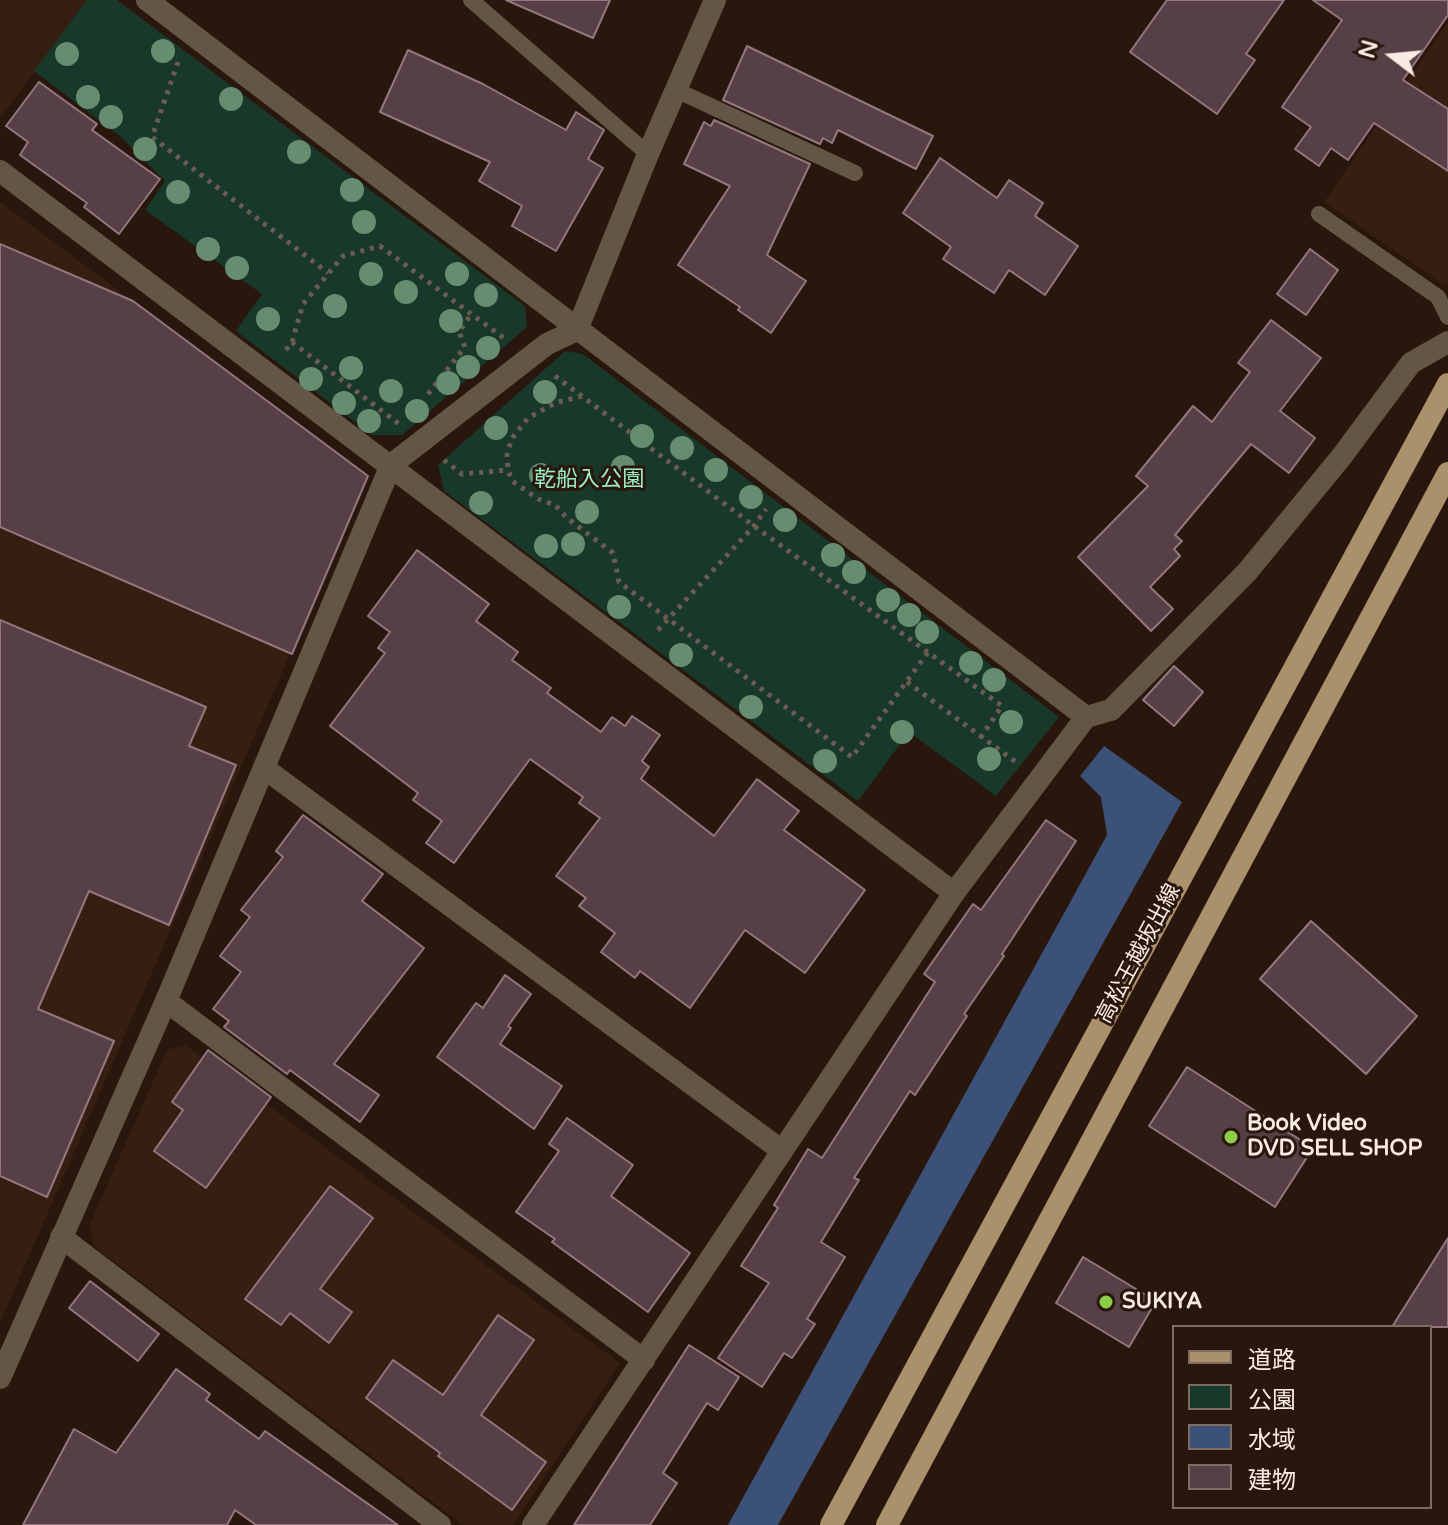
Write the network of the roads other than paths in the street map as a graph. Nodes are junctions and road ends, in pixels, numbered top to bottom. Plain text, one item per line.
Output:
1 (147, 0) edge
2 (471, 0) edge
3 (715, 0) edge
4 (676, 90) junction
5 (648, 154) junction
6 (0, 171) edge
7 (855, 173) dead end
8 (1319, 214) dead end
9 (1448, 317) edge
10 (577, 330) junction
11 (1448, 342) edge
12 (1448, 384) edge
13 (391, 465) junction
14 (1448, 473) edge
15 (1086, 717) junction
16 (264, 768) junction
17 (954, 893) junction
18 (166, 1001) junction
19 (781, 1150) junction
20 (61, 1237) junction
21 (644, 1360) junction
22 (0, 1378) edge
23 (440, 1525) edge
24 (533, 1525) edge
25 (831, 1525) edge
26 (887, 1525) edge

1 - 10 street
2 - 5 lane
3 - 4 street
4 - 5 street
4 - 7 lane
5 - 10 street
6 - 13 street
8 - 9 lane
10 - 13 street
10 - 15 street
11 - 15 street
12 - 25 main road, 高松王越坂出線
13 - 16 street
13 - 17 street
14 - 26 main road
15 - 17 street
16 - 18 street
16 - 19 street
17 - 19 street
18 - 20 street
18 - 21 street
19 - 21 street
20 - 22 street
20 - 23 street
21 - 24 street

